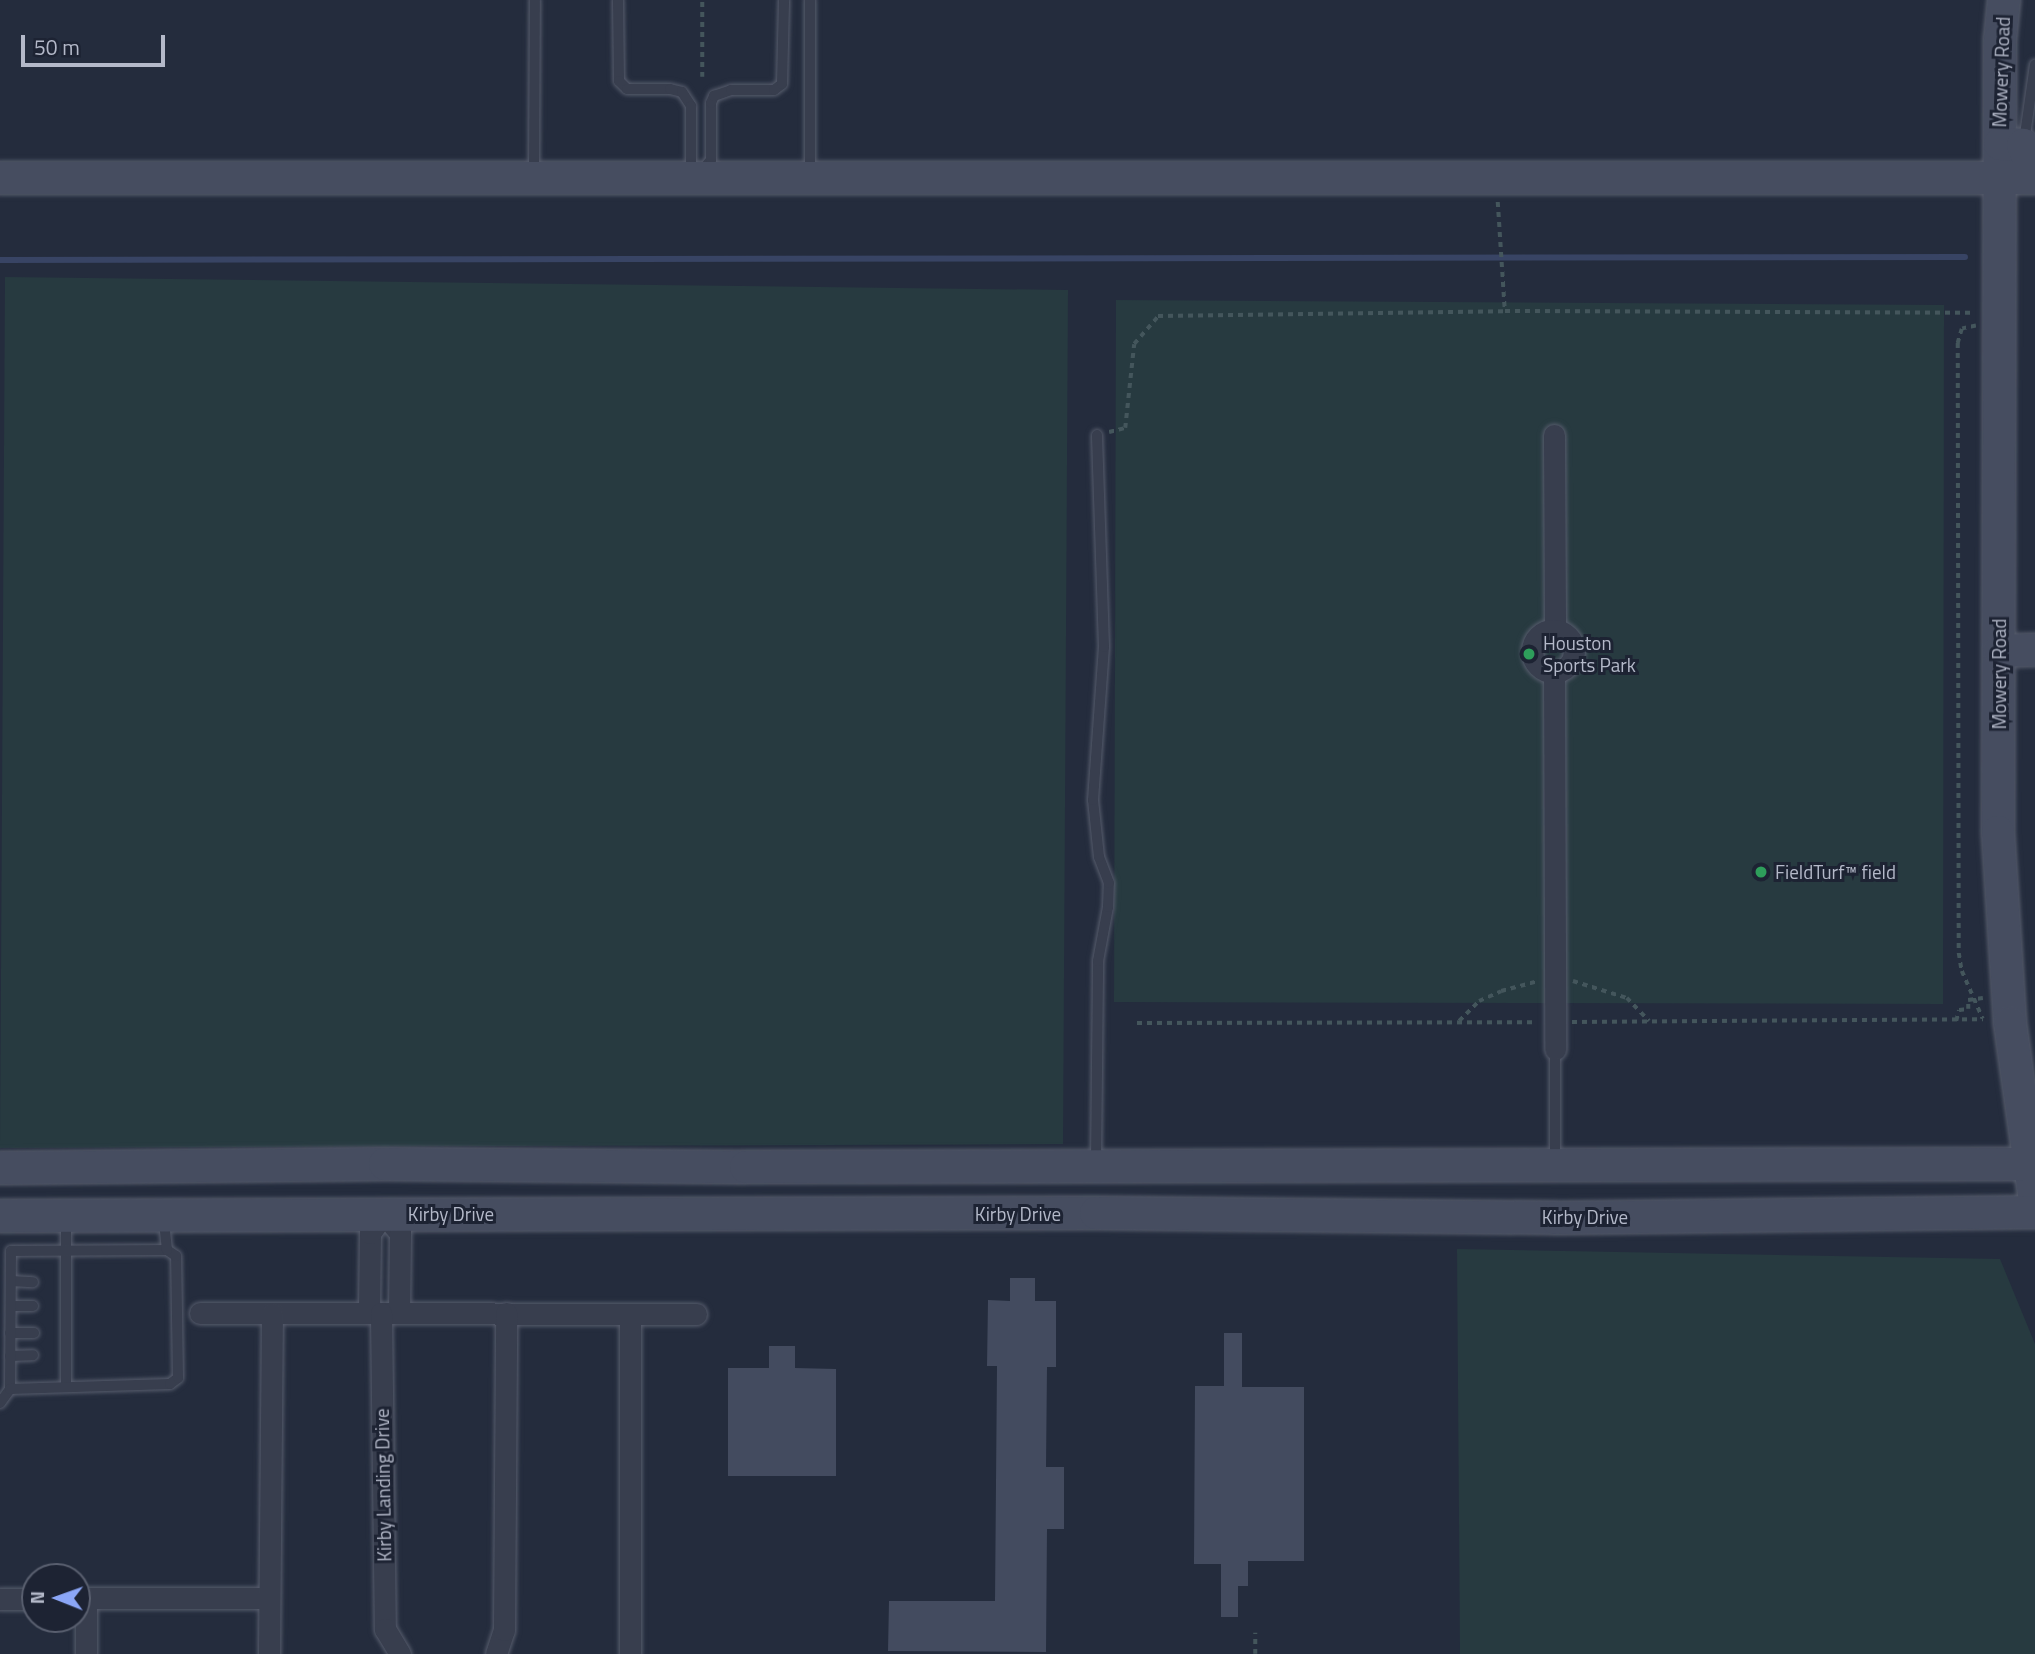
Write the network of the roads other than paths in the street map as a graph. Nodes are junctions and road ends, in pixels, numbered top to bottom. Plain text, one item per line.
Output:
1 (535, 0) edge
2 (618, 0) edge
3 (784, 0) edge
4 (810, 0) edge
5 (2004, 0) edge
6 (2035, 65) edge
7 (2011, 144) junction
8 (700, 173) junction
9 (1999, 176) junction
10 (534, 177) junction
11 (810, 177) junction
12 (2035, 177) edge
13 (0, 178) edge
14 (1097, 435) road end
15 (1554, 435) dead end
16 (1555, 630) junction
17 (2035, 650) edge
18 (1999, 651) junction
19 (1554, 672) junction
20 (1555, 1049) joint
21 (2024, 1049) edge
22 (385, 1164) junction
23 (2032, 1164) edge
24 (1555, 1165) junction
25 (1096, 1166) junction
26 (746, 1167) junction
27 (0, 1168) edge
28 (2035, 1201) edge
29 (2035, 1212) edge
30 (1096, 1213) junction
31 (384, 1214) junction
32 (748, 1214) junction
33 (164, 1215) junction
34 (0, 1216) edge
35 (66, 1216) junction
36 (1556, 1218) junction
37 (167, 1250) junction
38 (67, 1251) junction
39 (11, 1281) junction
40 (33, 1282) dead end
41 (53, 1282) dead end
42 (67, 1282) junction
43 (10, 1306) junction
44 (33, 1306) dead end
45 (53, 1306) dead end
46 (67, 1306) junction
47 (272, 1312) junction
48 (383, 1312) junction
49 (200, 1313) dead end
50 (506, 1313) junction
51 (630, 1314) junction
52 (696, 1314) dead end
53 (10, 1333) junction
54 (34, 1333) dead end
55 (53, 1334) dead end
56 (67, 1334) junction
57 (33, 1355) dead end
58 (10, 1356) junction
59 (54, 1356) dead end
60 (66, 1356) junction
61 (66, 1387) junction
62 (10, 1389) junction
63 (0, 1403) edge
64 (21, 1598) edge
65 (91, 1598) edge
66 (269, 1598) junction
67 (0, 1599) edge
68 (84, 1633) edge
69 (86, 1654) edge
70 (269, 1654) edge
71 (400, 1654) edge
72 (496, 1654) edge
73 (630, 1654) edge

1 - 10 lane
2 - 8 lane
3 - 8 lane
4 - 11 lane
5 - 7 street, Mowery Road
6 - 7 lane
7 - 9 street, Mowery Road
7 - 12 street, Mowery Road
8 - 10 street
8 - 11 street
9 - 11 street
9 - 12 street
9 - 18 street, Mowery Road
10 - 13 street
14 - 25 lane
15 - 16 street
16 - 19 street
16 - 19 street
17 - 18 street
18 - 21 street, Mowery Road
19 - 20 street
20 - 24 lane
21 - 23 street, Mowery Road
22 - 26 street
22 - 27 street
22 - 31 street
23 - 24 street
23 - 28 street, Mowery Road
24 - 25 street
24 - 36 street
25 - 26 street
25 - 30 street
26 - 32 street
29 - 36 street, Kirby Drive
30 - 32 street, Kirby Drive
30 - 36 street, Kirby Drive
31 - 32 street, Kirby Drive
31 - 33 street, Kirby Drive
31 - 48 street, Kirby Landing Drive
31 - 48 street, Kirby Landing Drive
33 - 35 street, Kirby Drive
33 - 37 lane
34 - 35 street, Kirby Drive
35 - 38 lane
37 - 38 lane
37 - 61 lane
38 - 39 lane
38 - 42 lane
39 - 40 lane
39 - 43 lane
41 - 42 lane
42 - 46 lane
43 - 44 lane
43 - 53 lane
45 - 46 lane
46 - 56 lane
47 - 48 street
47 - 49 street
47 - 66 street
48 - 50 street
48 - 71 street, Kirby Landing Drive
50 - 51 street
50 - 72 street
51 - 52 street
51 - 73 street
53 - 54 lane
53 - 58 lane
55 - 56 lane
56 - 60 lane
57 - 58 lane
58 - 62 lane
59 - 60 lane
60 - 61 lane
61 - 62 lane
62 - 63 lane
64 - 67 street
65 - 66 street
66 - 70 street
68 - 69 street

